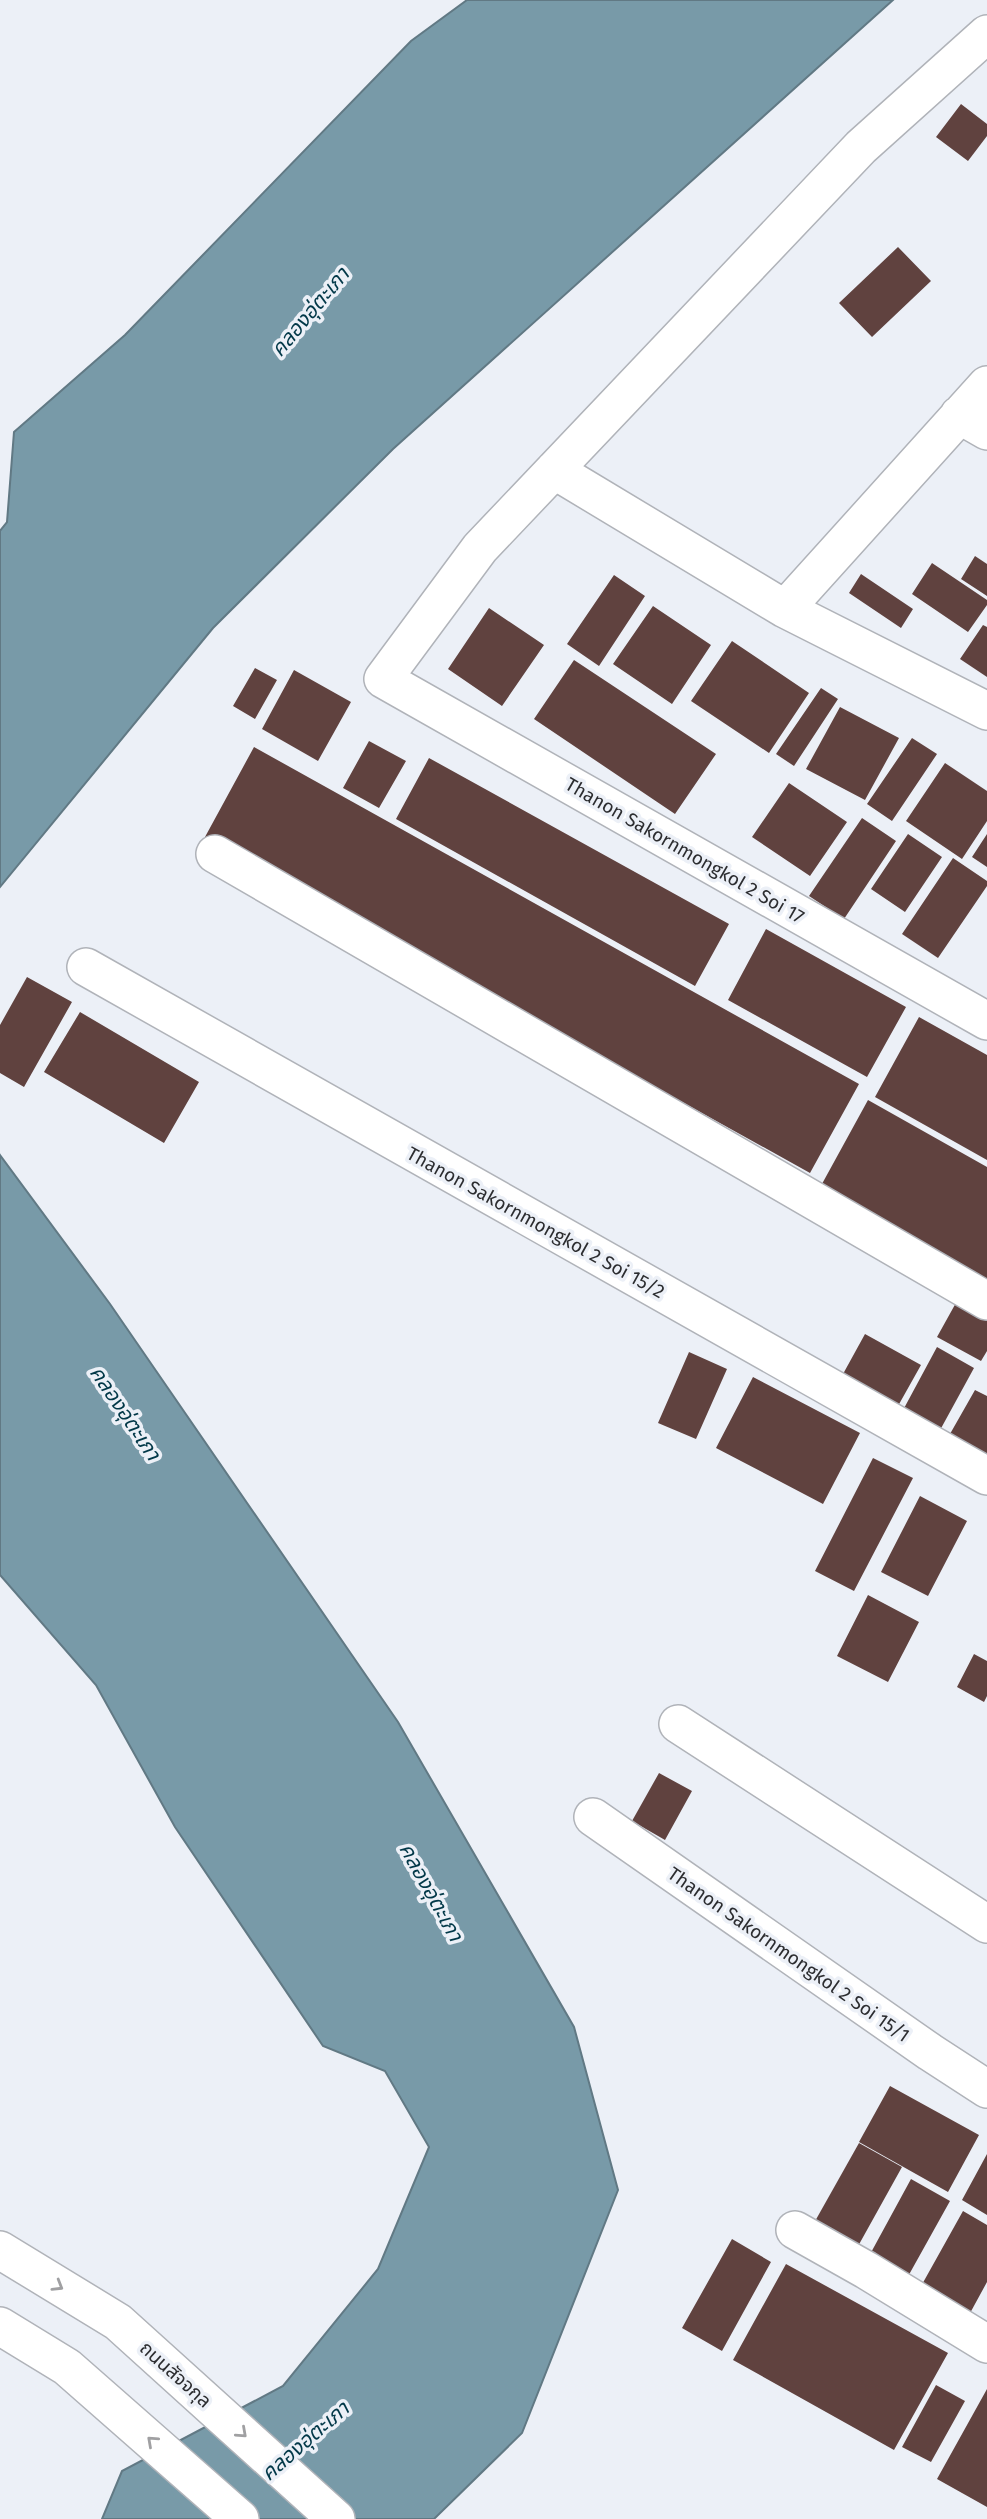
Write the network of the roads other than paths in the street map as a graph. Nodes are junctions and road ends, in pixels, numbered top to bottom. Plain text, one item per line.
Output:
1 (980, 55) edge
2 (987, 385) edge
3 (973, 423) edge
4 (554, 470) junction
5 (785, 609) junction
6 (987, 711) edge
7 (215, 854) dead end
8 (86, 967) dead end
9 (987, 1021) edge
10 (987, 1301) edge
11 (987, 1476) edge
12 (678, 1724) dead end
13 (593, 1817) dead end
14 (987, 1924) edge
15 (987, 2089) edge
16 (795, 2230) dead end
17 (0, 2250) edge
18 (0, 2326) edge
19 (987, 2344) edge
20 (240, 2519) edge
21 (336, 2519) edge

1 - 4 street
2 - 3 street
3 - 5 street
4 - 5 street
4 - 9 street, Thanon Sakornmongkol 2 Soi 17
5 - 6 street
7 - 10 street
8 - 11 street, Thanon Sakornmongkol 2 Soi 15/2
12 - 14 street
13 - 15 street, Thanon Sakornmongkol 2 Soi 15/1
16 - 19 street
17 -> 21 street, ถนนสัจจกุล
20 -> 18 street

